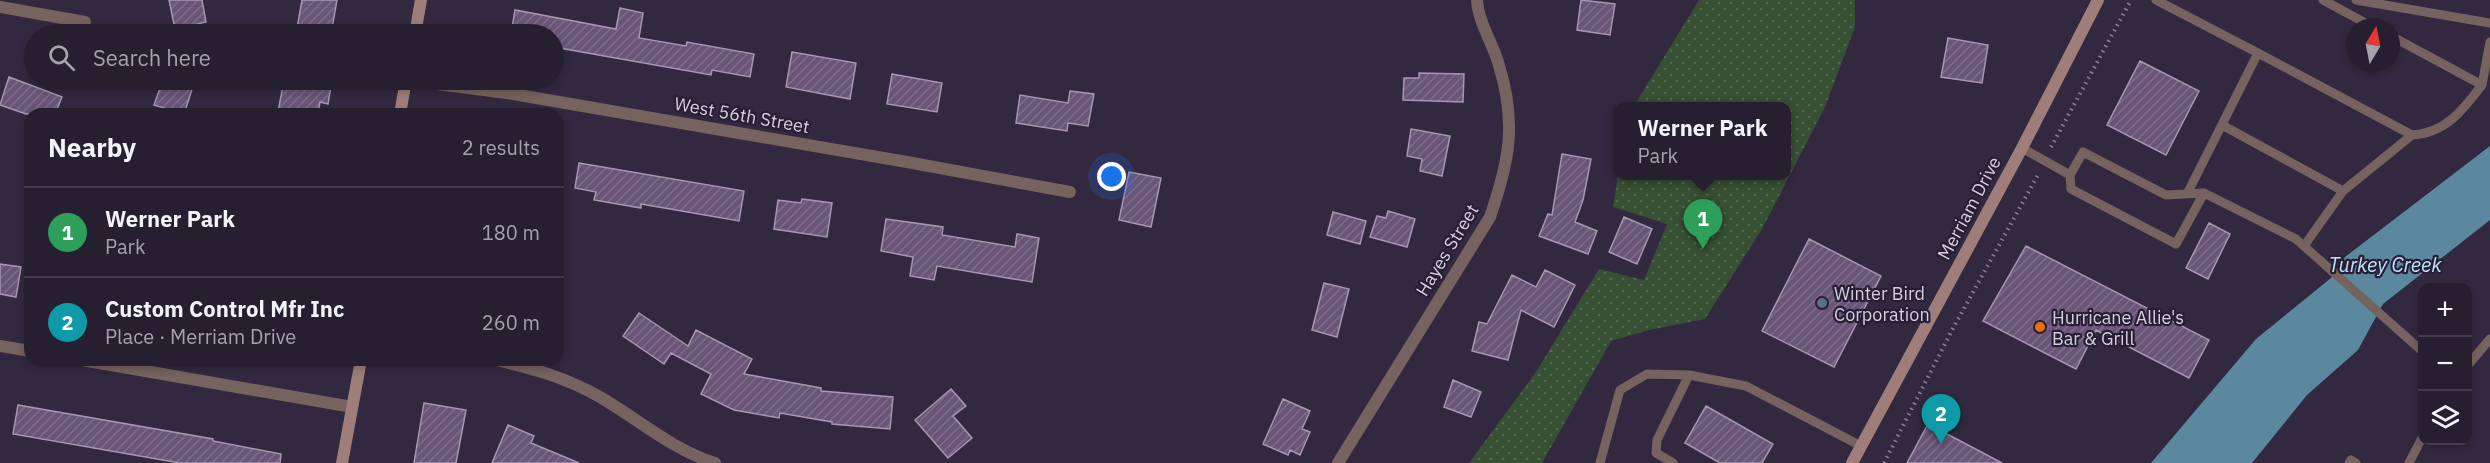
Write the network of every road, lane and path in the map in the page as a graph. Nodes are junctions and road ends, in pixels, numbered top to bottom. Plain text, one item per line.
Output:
1 (421, 0) edge
2 (1477, 0) edge
3 (2098, 0) edge
4 (2131, 0) edge
5 (2156, 0) edge
6 (2323, 0) edge
7 (2356, 0) edge
8 (0, 7) edge
9 (2356, 18) edge
10 (85, 22) dead end
11 (2490, 23) edge
12 (417, 24) edge
13 (2400, 41) edge
14 (2490, 42) edge
15 (2258, 53) junction
16 (2482, 85) junction
17 (404, 90) edge
18 (484, 90) edge
19 (401, 108) edge
20 (2222, 125) junction
21 (2412, 135) junction
22 (2055, 141) dead end
23 (2022, 148) junction
24 (2070, 175) junction
25 (2036, 178) dead end
26 (2343, 191) junction
27 (1070, 192) dead end
28 (2204, 193) junction
29 (2187, 194) junction
30 (2304, 246) junction
31 (2490, 339) edge
32 (0, 346) edge
33 (2418, 348) edge
34 (24, 350) edge
35 (2472, 359) edge
36 (116, 366) edge
37 (360, 366) edge
38 (516, 366) edge
39 (1689, 375) junction
40 (352, 407) junction
41 (2418, 445) edge
42 (1861, 446) junction
43 (342, 463) edge
44 (715, 463) edge
45 (1338, 463) edge
46 (1600, 463) edge
47 (1673, 463) edge
48 (1852, 463) edge
49 (1884, 463) edge
50 (2349, 463) edge
51 (2356, 463) edge
52 (2409, 463) edge

1 - 12 main road
2 - 45 street, Hayes Street
3 - 23 main road, Merriam Drive
4 - 22 path
5 - 15 lane
6 - 9 lane
7 - 11 lane
8 - 10 street
13 - 16 lane
14 - 16 lane
15 - 20 lane
15 - 21 lane
16 - 21 lane
17 - 19 main road
18 - 27 street, West 56th Street
20 - 26 lane
20 - 29 lane
21 - 26 lane
23 - 24 lane
23 - 42 main road, Merriam Drive
24 - 28 lane
24 - 29 lane
25 - 49 path
26 - 30 lane
28 - 29 lane
28 - 30 lane
30 - 33 lane
31 - 35 lane
32 - 34 street
36 - 40 street
37 - 40 main road
38 - 44 street
39 - 42 lane
39 - 46 lane
39 - 47 lane
40 - 43 main road
41 - 52 lane
42 - 48 main road, Merriam Drive
50 - 51 lane

